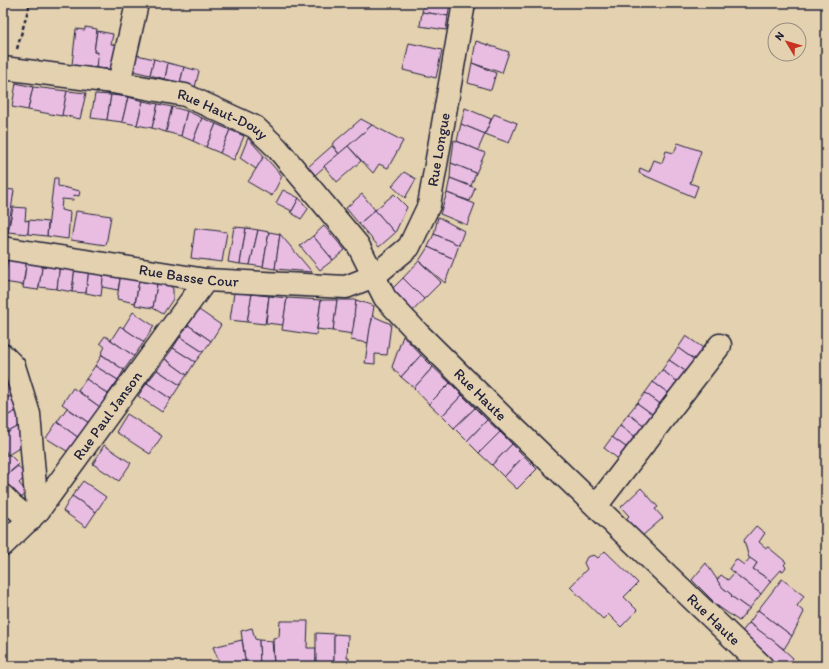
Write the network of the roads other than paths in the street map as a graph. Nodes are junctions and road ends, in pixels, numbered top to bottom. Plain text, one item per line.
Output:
1 (464, 3) edge
2 (136, 8) dead end
3 (7, 69) edge
4 (119, 82) junction
5 (3, 248) edge
6 (374, 276) junction
7 (206, 280) junction
8 (720, 345) dead end
9 (3, 355) edge
10 (3, 496) edge
11 (596, 506) junction
12 (34, 515) junction
13 (3, 545) edge
14 (762, 666) edge

1 - 6 street, Rue Longue
2 - 4 street
3 - 4 street, Rue Haut-Douy
4 - 6 street, Rue Haut-Douy
5 - 7 street, Rue Basse Cour
6 - 7 street, Rue Basse Cour
6 - 11 street, Rue Haute
7 - 12 street, Rue Paul Janson
8 - 11 street
9 - 12 street
10 - 12 street
11 - 14 street, Rue Haute
12 - 13 street, Rue Paul Janson

